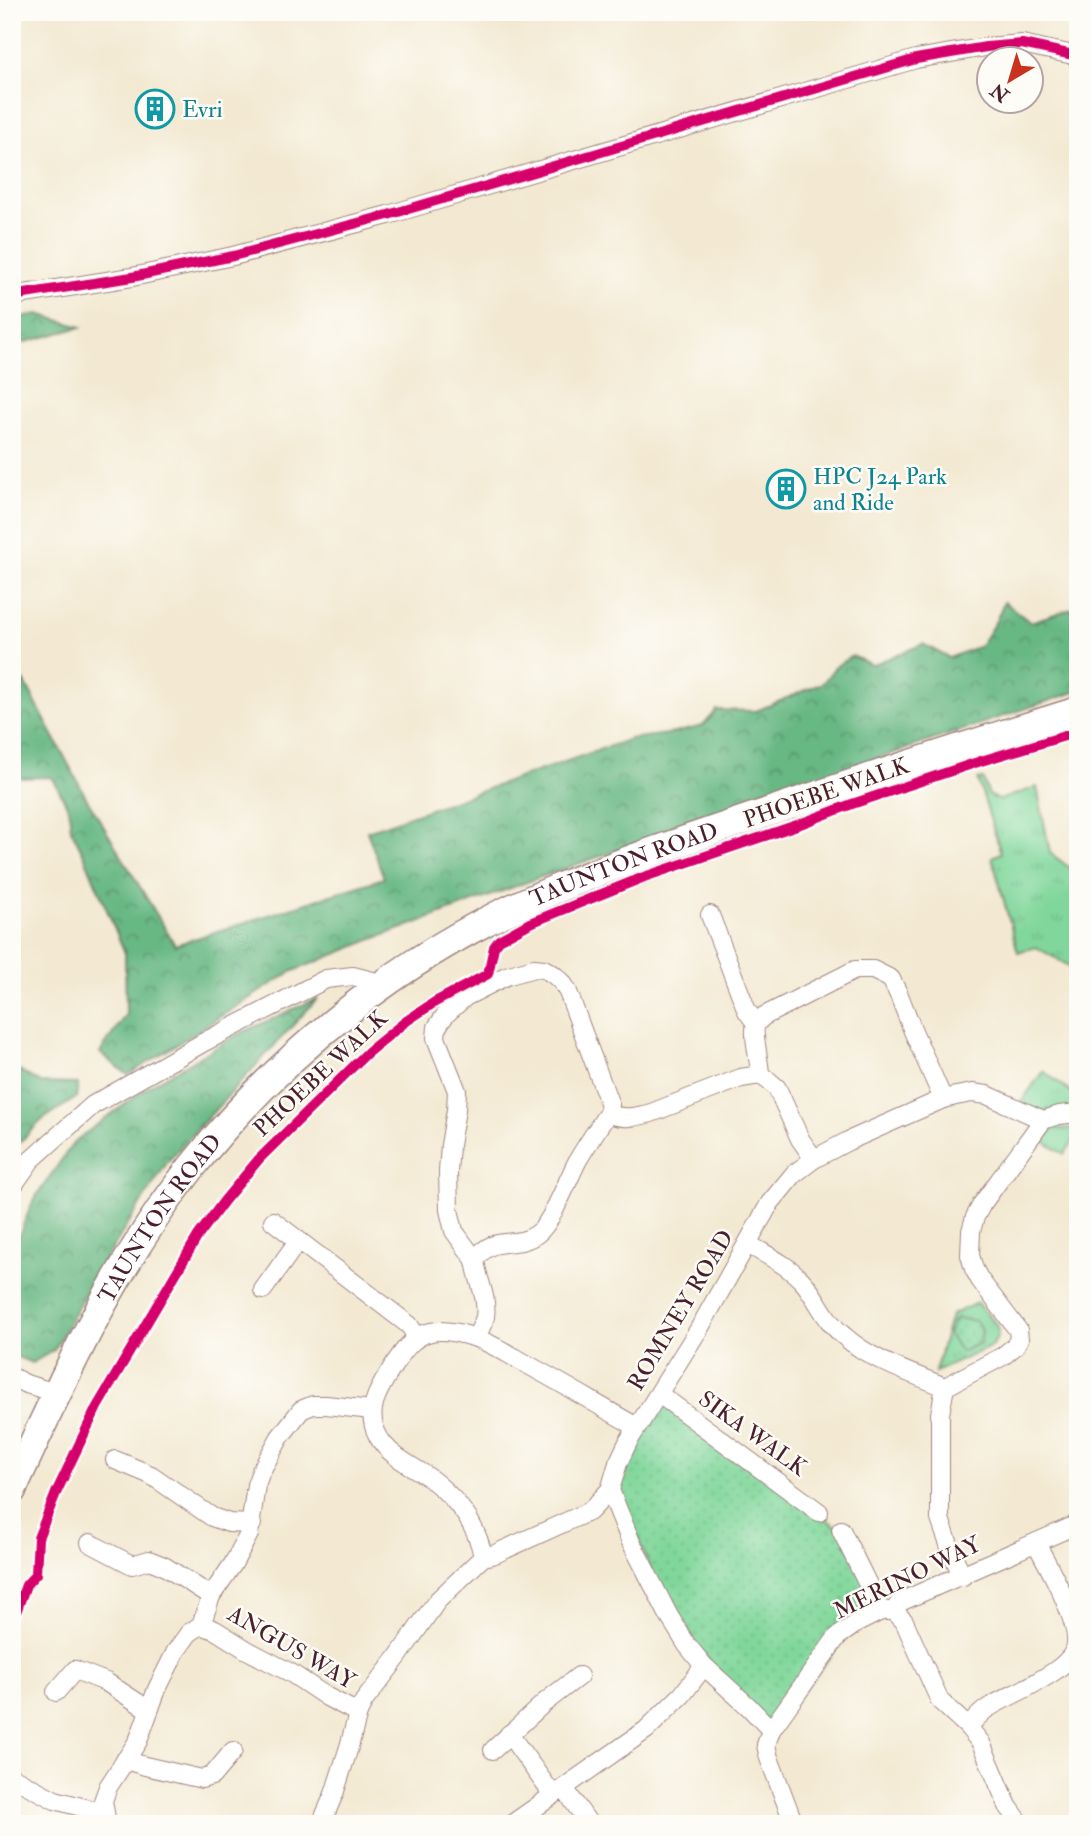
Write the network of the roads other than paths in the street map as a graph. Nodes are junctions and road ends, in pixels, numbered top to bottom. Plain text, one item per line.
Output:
1 (1078, 56) edge
2 (12, 296) edge
3 (1078, 711) edge
4 (710, 915) dead end
5 (385, 984) junction
6 (756, 1023) junction
7 (760, 1075) junction
8 (943, 1099) junction
9 (608, 1113) junction
10 (1078, 1113) edge
11 (1043, 1120) junction
12 (814, 1159) junction
13 (12, 1187) edge
14 (273, 1221) dead end
15 (298, 1241) junction
16 (748, 1244) junction
17 (475, 1260) junction
18 (264, 1290) dead end
19 (424, 1334) junction
20 (475, 1338) junction
21 (12, 1377) edge
22 (945, 1387) junction
23 (56, 1392) junction
24 (659, 1394) junction
25 (372, 1410) junction
26 (637, 1427) junction
27 (115, 1460) dead end
28 (12, 1490) edge
29 (610, 1490) junction
30 (819, 1512) dead end
31 (252, 1524) junction
32 (1078, 1524) edge
33 (841, 1530) dead end
34 (90, 1543) dead end
35 (1036, 1543) junction
36 (483, 1557) junction
37 (963, 1576) junction
38 (212, 1596) junction
39 (887, 1611) junction
40 (201, 1625) junction
41 (704, 1666) junction
42 (579, 1676) dead end
43 (56, 1692) dead end
44 (149, 1710) junction
45 (358, 1713) junction
46 (968, 1727) junction
47 (771, 1730) junction
48 (509, 1734) junction
49 (493, 1750) dead end
50 (233, 1751) dead end
51 (125, 1760) junction
52 (12, 1777) edge
53 (558, 1792) junction
54 (106, 1818) edge
55 (321, 1824) edge
56 (512, 1824) edge
57 (589, 1824) edge
58 (794, 1824) edge
59 (1021, 1824) edge

1 - 2 street
3 - 5 main road, TAUNTON ROAD
4 - 6 street
5 - 13 street
5 - 23 main road, TAUNTON ROAD
6 - 7 street
6 - 8 street
7 - 9 street
7 - 12 street
8 - 11 street, ROMNEY ROAD
8 - 12 street, ROMNEY ROAD
9 - 17 street
9 - 17 street
10 - 11 street
11 - 22 street
12 - 16 street, ROMNEY ROAD
14 - 15 street
15 - 18 street
15 - 19 street
16 - 22 street
16 - 24 street, ROMNEY ROAD
17 - 20 street
19 - 20 street
19 - 25 street
20 - 26 street
21 - 23 street
22 - 37 street
23 - 28 main road, TAUNTON ROAD
24 - 26 street, ROMNEY ROAD
24 - 30 street, SIKA WALK
25 - 31 street
25 - 36 street
26 - 29 street, ROMNEY ROAD
27 - 31 street
29 - 36 street
29 - 41 street
31 - 38 street
32 - 35 street, MERINO WAY
33 - 39 street
34 - 38 street
35 - 37 street, MERINO WAY
35 - 46 street
36 - 45 street
37 - 39 street, MERINO WAY
38 - 40 street
39 - 46 street
39 - 47 street, MERINO WAY
40 - 44 street
40 - 45 street, ANGUS WAY
41 - 47 street
41 - 53 street
42 - 48 street
43 - 44 street
44 - 51 street
45 - 55 street
46 - 59 street
47 - 58 street
48 - 49 street
48 - 53 street
50 - 51 street
51 - 54 street
52 - 54 street
53 - 56 street
53 - 57 street

